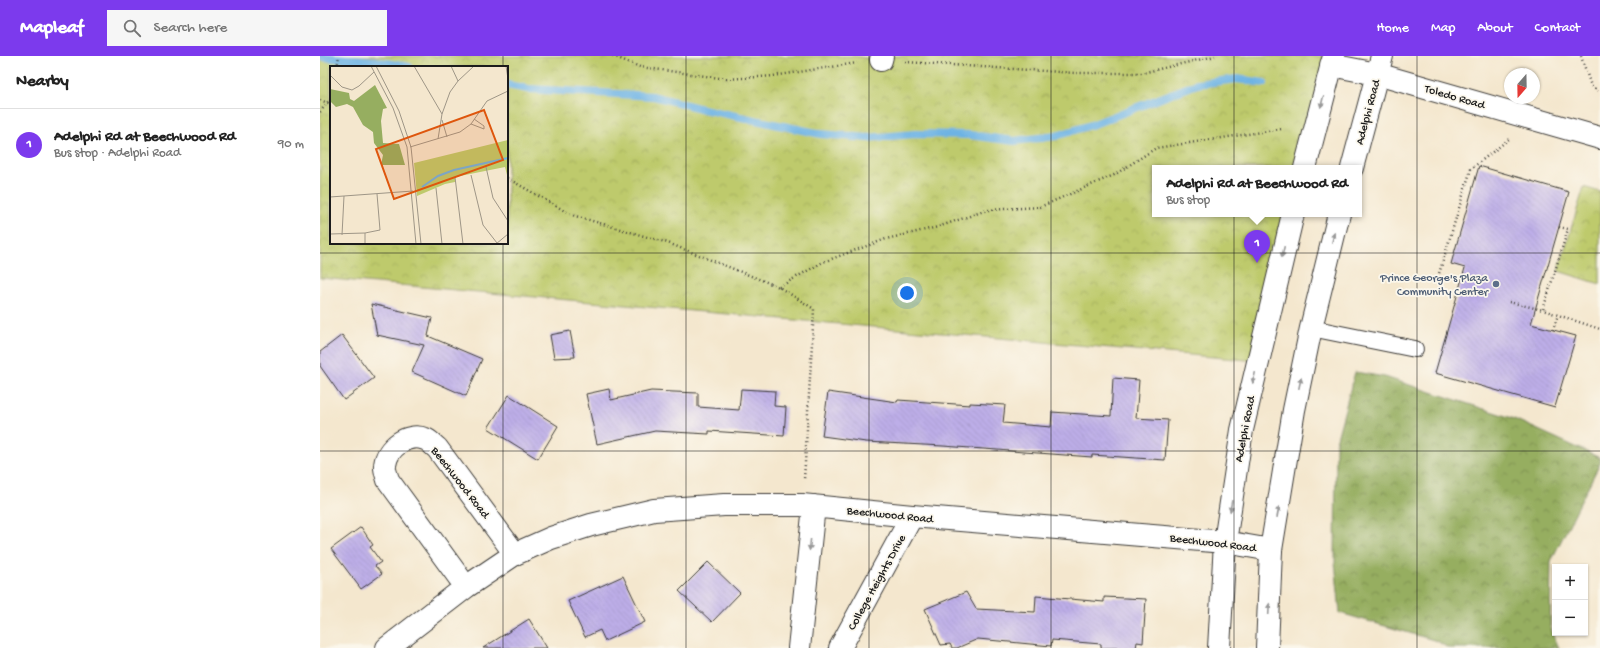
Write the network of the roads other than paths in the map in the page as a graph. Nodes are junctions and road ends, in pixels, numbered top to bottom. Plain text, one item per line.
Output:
1 (1333, 60) edge
2 (1380, 65) edge
3 (1600, 138) edge
4 (1306, 165) edge
5 (1353, 165) edge
6 (1292, 217) edge
7 (1338, 217) edge
8 (1311, 328) junction
9 (1415, 349) dead end
10 (814, 506) junction
11 (912, 516) junction
12 (1225, 542) junction
13 (1271, 550) junction
14 (516, 554) junction
15 (466, 587) junction
16 (387, 648) edge
17 (799, 648) edge
18 (840, 648) edge
19 (1219, 648) edge
20 (1267, 648) edge

1 - 2 street, Toledo Road
1 -> 4 street
2 - 3 street, Toledo Road
2 - 5 street, Adelphi Road
6 -> 12 street, Adelphi Road
8 -> 7 street
8 - 9 lane
13 -> 8 street
10 - 11 street, Beechwood Road
10 - 14 street, Beechwood Road
10 -> 17 street
11 - 12 street, Beechwood Road
11 - 18 street, College Heights Drive
12 - 13 street, Beechwood Road
12 - 19 street, Adelphi Road
20 -> 13 street
14 - 15 street, Beechwood Road
14 - 15 street, Beechwood Road
15 - 16 street, Beechwood Road

